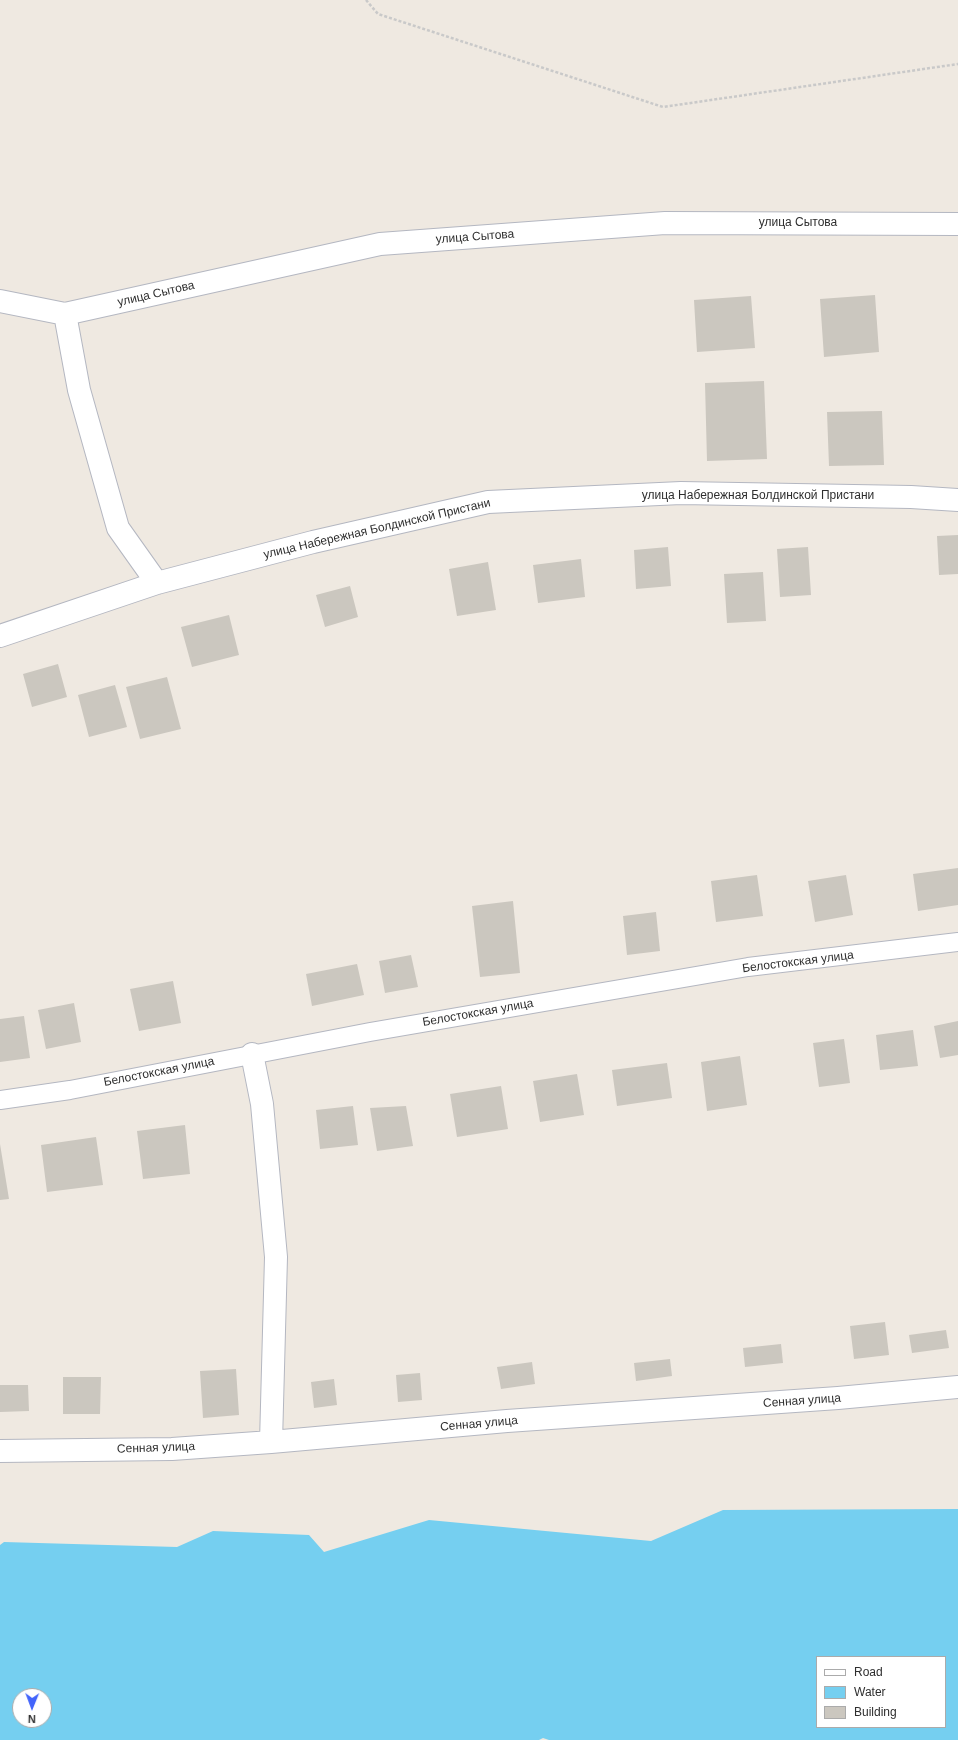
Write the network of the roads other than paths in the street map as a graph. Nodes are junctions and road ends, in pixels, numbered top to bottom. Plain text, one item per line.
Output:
1 (958, 224) edge
2 (0, 301) edge
3 (65, 314) junction
4 (958, 500) edge
5 (157, 583) junction
6 (0, 636) edge
7 (958, 942) edge
8 (252, 1054) junction
9 (0, 1100) edge
10 (958, 1387) edge
11 (271, 1442) junction
12 (0, 1451) edge

1 - 3 street, улица Сытова
2 - 3 street, улица Сытова
3 - 5 street
4 - 5 street, улица Набережная Болдинской Пристани
5 - 6 street, улица Набережная Болдинской Пристани
7 - 8 lane, Белостокская улица
8 - 9 lane, Белостокская улица
8 - 11 street
10 - 11 street, Сенная улица
11 - 12 street, Сенная улица

